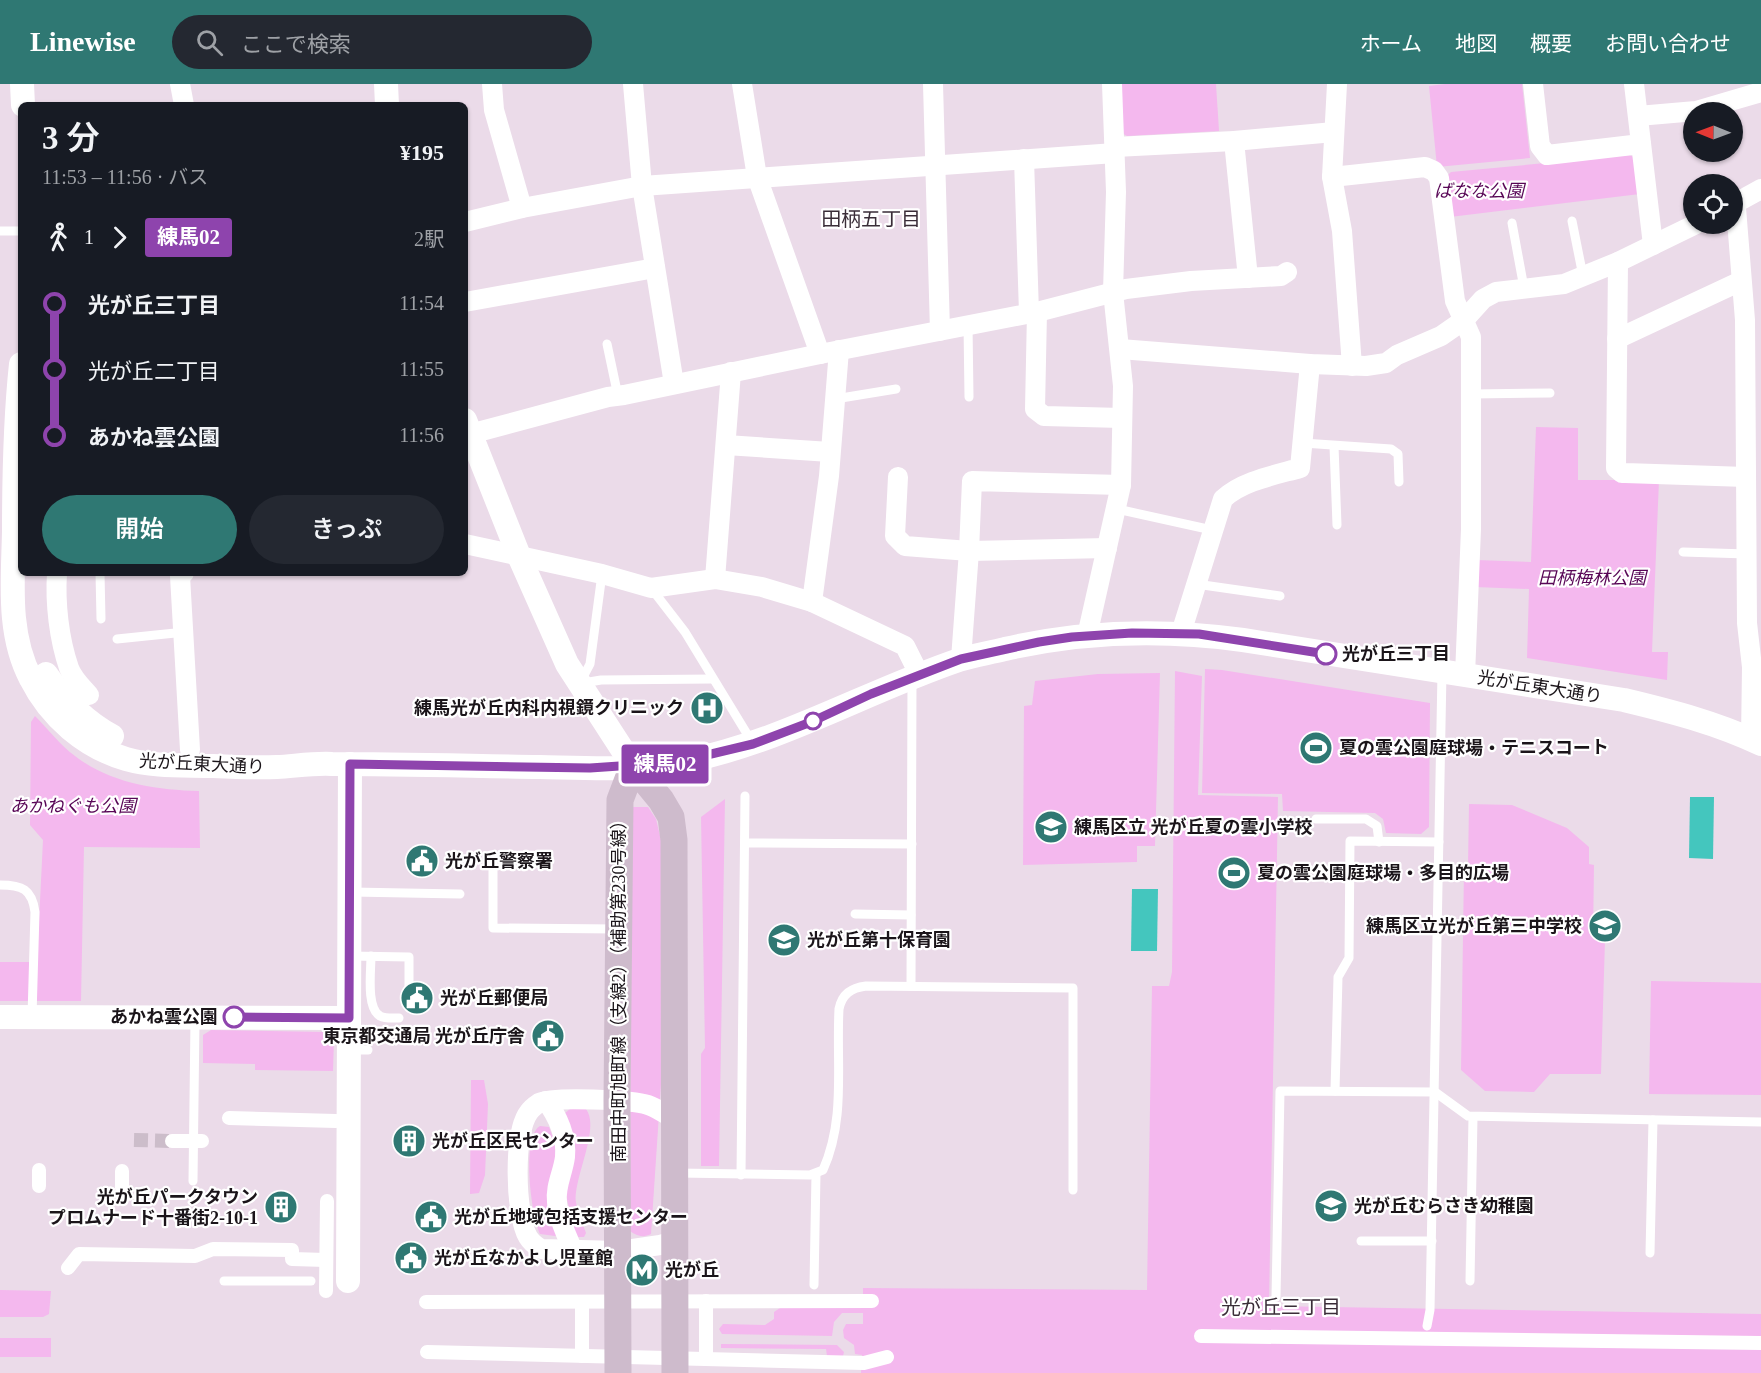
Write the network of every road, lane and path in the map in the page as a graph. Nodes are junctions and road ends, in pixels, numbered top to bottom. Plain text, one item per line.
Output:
1 (22, 84) edge
2 (180, 84) edge
3 (386, 84) edge
4 (492, 84) edge
5 (633, 84) edge
6 (742, 84) edge
7 (933, 84) edge
8 (1112, 84) edge
9 (1337, 84) edge
10 (1533, 84) edge
11 (1634, 84) edge
12 (1761, 92) edge
13 (23, 102) edge
14 (183, 102) edge
15 (387, 102) edge
16 (1638, 116) junction
17 (1334, 132) junction
18 (1234, 141) junction
19 (1641, 144) junction
20 (1115, 150) junction
21 (1024, 159) junction
22 (935, 164) junction
23 (757, 177) junction
24 (1332, 177) junction
25 (642, 186) junction
26 (1761, 189) edge
27 (1743, 199) edge
28 (522, 208) junction
29 (468, 221) edge
30 (1572, 221) dead end
31 (1512, 222) dead end
32 (1683, 230) edge
33 (0, 231) edge
34 (18, 231) edge
35 (1740, 234) edge
36 (1653, 245) junction
37 (1618, 262) junction
38 (655, 268) junction
39 (1287, 272) dead end
40 (1583, 276) junction
41 (1248, 278) junction
42 (1748, 286) edge
43 (1524, 288) junction
44 (1113, 292) junction
45 (468, 301) edge
46 (1033, 313) junction
47 (1464, 320) junction
48 (968, 325) junction
49 (940, 331) junction
50 (1617, 339) junction
51 (607, 344) dead end
52 (1120, 349) junction
53 (829, 352) junction
54 (1310, 364) junction
55 (1352, 366) junction
56 (731, 372) junction
57 (674, 384) junction
58 (896, 389) dead end
59 (18, 390) edge
60 (1550, 393) dead end
61 (1472, 394) junction
62 (618, 396) junction
63 (969, 397) dead end
64 (835, 399) junction
65 (1122, 418) junction
66 (468, 427) edge
67 (468, 429) edge
68 (1303, 443) junction
69 (726, 446) junction
70 (1334, 446) junction
71 (830, 452) junction
72 (7, 453) edge
73 (898, 477) dead end
74 (1746, 477) junction
75 (1399, 482) dead end
76 (1121, 485) junction
77 (1117, 508) junction
78 (1337, 525) dead end
79 (1212, 530) junction
80 (1750, 541) junction
81 (468, 545) edge
82 (1107, 548) junction
83 (969, 551) junction
84 (1683, 552) dead end
85 (519, 556) junction
86 (602, 574) junction
87 (28, 576) edge
88 (57, 576) edge
89 (100, 576) edge
90 (180, 576) edge
91 (715, 579) junction
92 (1196, 584) junction
93 (651, 588) junction
94 (1280, 596) dead end
95 (812, 602) junction
96 (101, 619) dead end
97 (185, 632) junction
98 (1181, 633) junction
99 (1087, 636) junction
100 (117, 639) dead end
101 (961, 659) junction
102 (1757, 667) edge
103 (70, 669) junction
104 (45, 674) junction
105 (1453, 674) junction
106 (916, 677) junction
107 (712, 679) junction
108 (580, 684) junction
109 (89, 695) dead end
110 (1756, 742) edge
111 (753, 744) junction
112 (190, 750) junction
113 (339, 764) junction
114 (633, 766) junction
115 (746, 796) dead end
116 (1316, 819) dead end
117 (1379, 842) junction
118 (1439, 842) junction
119 (745, 843) junction
120 (912, 844) junction
121 (493, 858) dead end
122 (0, 885) edge
123 (349, 892) junction
124 (460, 894) dead end
125 (855, 914) dead end
126 (912, 915) junction
127 (619, 929) junction
128 (360, 956) junction
129 (911, 986) junction
130 (409, 1008) dead end
131 (0, 1017) edge
132 (32, 1017) junction
133 (195, 1017) junction
134 (349, 1018) junction
135 (399, 1018) dead end
136 (1335, 1091) junction
137 (1435, 1092) junction
138 (546, 1101) junction
139 (617, 1101) junction
140 (1473, 1117) junction
141 (229, 1118) dead end
142 (673, 1118) junction
143 (1653, 1120) junction
144 (336, 1121) dead end
145 (1761, 1122) edge
146 (172, 1141) tunnel mouth
147 (202, 1141) dead end
148 (39, 1170) dead end
149 (122, 1171) dead end
150 (674, 1173) junction
151 (816, 1174) junction
152 (741, 1175) junction
153 (193, 1181) dead end
154 (39, 1186) dead end
155 (122, 1188) dead end
156 (1073, 1190) dead end
157 (327, 1201) dead end
158 (675, 1240) junction
159 (1362, 1241) dead end
160 (1432, 1241) junction
161 (573, 1251) junction
162 (619, 1251) junction
163 (1650, 1254) dead end
164 (326, 1260) junction
165 (69, 1268) dead end
166 (225, 1281) dead end
167 (311, 1281) dead end
168 (1470, 1281) dead end
169 (336, 1285) joint
170 (814, 1286) dead end
171 (1276, 1297) dead end
172 (706, 1301) junction
173 (872, 1301) dead end
174 (426, 1302) dead end
175 (582, 1302) junction
176 (1426, 1326) dead end
177 (1201, 1336) dead end
178 (1761, 1343) edge
179 (427, 1352) dead end
180 (582, 1356) junction
181 (887, 1357) dead end
182 (706, 1359) junction
183 (618, 1373) edge
184 (675, 1373) edge

1 - 13 street
2 - 14 street
3 - 15 street
4 - 28 street
5 - 25 street
6 - 23 street
7 - 22 street
8 - 20 street
9 - 17 street
10 - 19 street
11 - 16 street
12 - 16 street
16 - 19 street
17 - 18 street
17 - 24 street
18 - 20 street
18 - 41 street
19 - 36 street
20 - 21 street
20 - 44 street
21 - 22 street
21 - 46 street
22 - 23 street
22 - 49 street
23 - 25 street
23 - 53 street
24 - 47 street
24 - 55 street
25 - 28 street
25 - 38 street
26 - 27 street
28 - 29 street
30 - 40 lane
31 - 43 lane
32 - 36 street
33 - 34 lane
35 - 42 street
36 - 37 street
37 - 40 street
37 - 50 street
38 - 45 street
38 - 57 street
39 - 41 street
40 - 43 street
41 - 44 street
42 - 50 street
42 - 74 street
43 - 47 street
44 - 46 street
44 - 52 street
46 - 48 street
46 - 65 street
47 - 55 street
47 - 61 street
48 - 49 street
48 - 63 lane
49 - 53 street
50 - 74 street
51 - 62 lane
52 - 54 street
52 - 65 street
53 - 56 street
53 - 64 street
54 - 55 street
54 - 68 street
56 - 57 street
56 - 69 street
57 - 62 street
58 - 64 lane
59 - 72 street, 光が丘東大通り
60 - 61 lane
61 - 105 street
62 - 66 street
64 - 71 street
65 - 76 street
67 - 85 street
68 - 70 lane
68 - 79 street
69 - 71 street
69 - 91 street
70 - 75 lane
70 - 78 lane
71 - 95 street
72 - 113 street, 光が丘東大通り
73 - 83 street
74 - 80 street
76 - 77 street
76 - 83 street
77 - 79 lane
77 - 82 street
79 - 92 street
80 - 84 lane
80 - 102 street
81 - 85 street
82 - 83 street
82 - 99 street
83 - 101 street
85 - 86 street
85 - 108 street
86 - 93 street
86 - 108 lane
87 - 104 street, 光が丘東大通り
88 - 103 street
89 - 96 lane
90 - 97 street
91 - 93 street
91 - 95 street
92 - 94 lane
92 - 98 street
93 - 107 lane
95 - 106 street
97 - 100 lane
97 - 112 street
98 - 99 street, 光が丘東大通り
98 - 105 street, 光が丘東大通り
99 - 101 street, 光が丘東大通り
101 - 106 street, 光が丘東大通り
102 - 110 street
103 - 104 street
103 - 109 street
104 - 112 street, 光が丘東大通り
105 - 110 street, 光が丘東大通り
105 - 118 lane
106 - 111 street, 光が丘東大通り
106 - 120 lane
107 - 108 lane
107 - 111 lane
108 - 114 street
111 - 114 street, 光が丘東大通り
112 - 113 street, 光が丘東大通り
113 - 114 street, 光が丘東大通り
113 - 123 street
114 - 127 main road, 南田中町旭町線（支線2）（補助第230号線）
114 - 142 main road
115 - 119 lane
116 - 117 lane
117 - 118 lane
117 - 136 lane
118 - 137 lane
119 - 120 lane
119 - 152 lane
120 - 126 lane
121 - 127 lane
122 - 132 lane
123 - 124 lane
123 - 128 street
125 - 126 lane
126 - 129 lane
127 - 139 main road, 南田中町旭町線（支線2）（補助第230号線）
128 - 130 lane
128 - 134 street
128 - 135 lane
129 - 151 lane
129 - 156 lane
131 - 132 street
132 - 133 street
133 - 134 street
133 - 153 lane
134 - 169 street
136 - 137 lane
136 - 171 lane
137 - 140 lane
137 - 160 lane
138 - 139 street
138 - 161 street
138 - 161 street
139 - 142 street
139 - 162 main road, 南田中町旭町線（支線2）（補助第230号線）
140 - 143 lane
140 - 168 lane
141 - 144 street
142 - 150 main road
143 - 145 lane
143 - 163 lane
146 - 147 street
148 - 154 street
149 - 155 street
150 - 152 lane
150 - 158 main road
151 - 152 lane
151 - 170 lane
157 - 164 street
158 - 162 street
158 - 184 main road
159 - 160 lane
160 - 176 lane
161 - 162 street
162 - 183 main road, 南田中町旭町線（支線2）（補助第230号線）
164 - 165 street
164 - 169 street
166 - 167 lane
172 - 173 street
172 - 175 street
172 - 182 street
174 - 175 street
175 - 180 street
177 - 178 street
179 - 180 street
180 - 182 street
181 - 182 street

